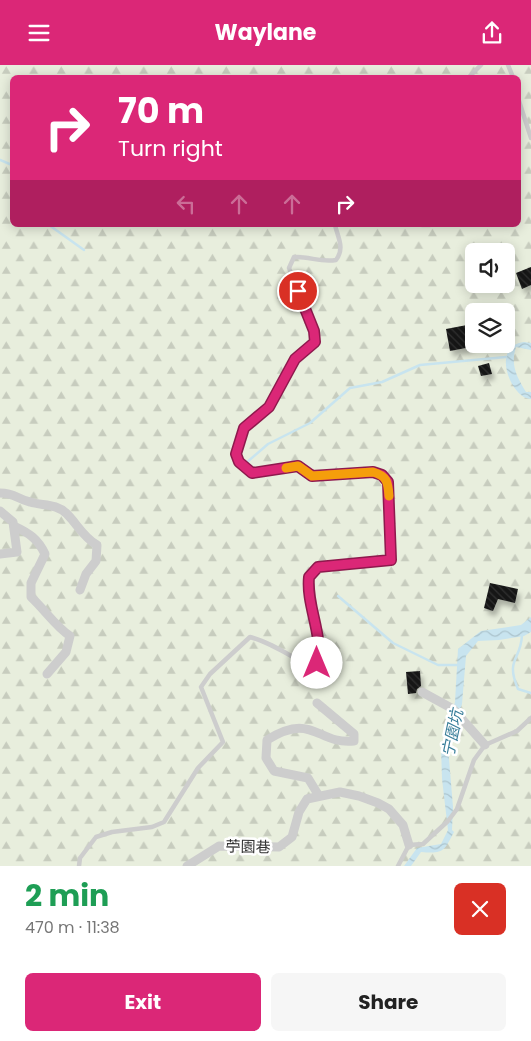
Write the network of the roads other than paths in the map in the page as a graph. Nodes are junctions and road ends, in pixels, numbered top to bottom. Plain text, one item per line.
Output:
1 (481, 65) edge
2 (473, 75) edge
3 (521, 107) edge
4 (531, 138) edge
5 (336, 227) edge
6 (0, 493) edge
7 (0, 511) edge
8 (14, 527) junction
9 (0, 554) edge
10 (80, 590) dead end
11 (47, 674) dead end
12 (422, 692) dead end
13 (318, 703) dead end
14 (531, 718) edge
15 (485, 745) junction
16 (319, 797) junction
17 (410, 845) junction
18 (79, 866) edge
19 (187, 866) edge
20 (398, 866) edge

1 - 2 lane
3 - 4 lane
5 - 18 lane
6 - 10 street
7 - 8 street
8 - 9 street
8 - 11 street
12 - 15 street
13 - 16 street
14 - 15 lane
15 - 17 lane
16 - 17 street, 苧園巷
16 - 19 street, 苧園巷
17 - 20 lane

